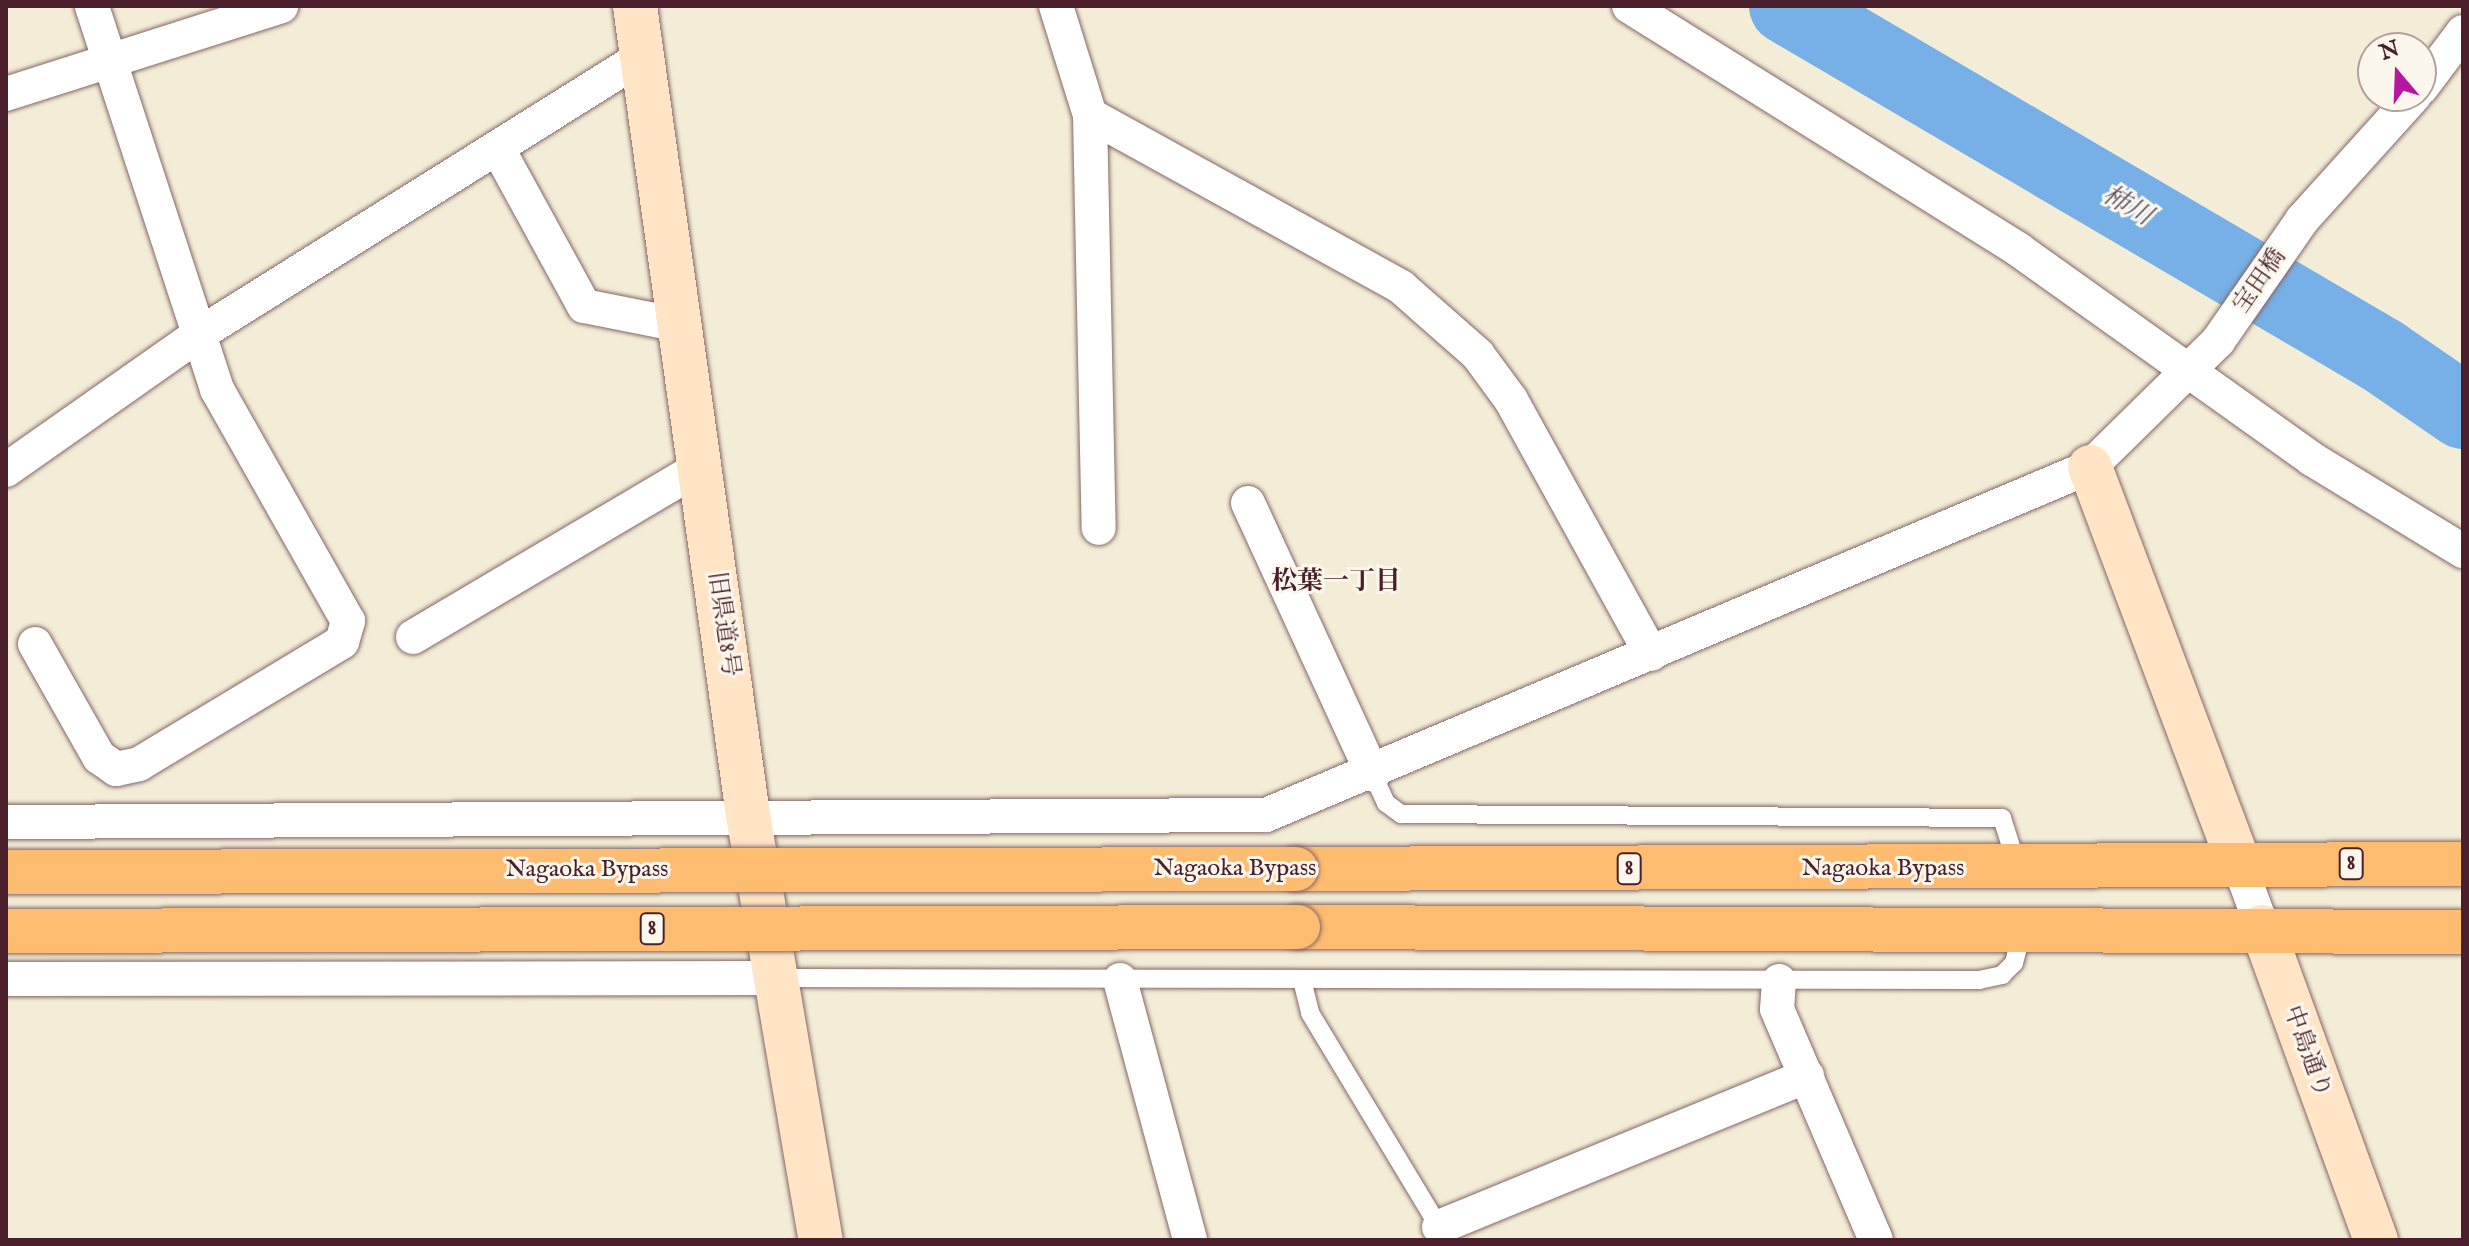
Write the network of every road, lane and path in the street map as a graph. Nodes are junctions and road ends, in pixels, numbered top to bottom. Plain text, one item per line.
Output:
1 (92, 6) edge
2 (281, 6) edge
3 (635, 6) edge
4 (1056, 6) edge
5 (1629, 6) edge
6 (2463, 32) edge
7 (640, 58) junction
8 (111, 59) junction
9 (2437, 67) edge
10 (6, 94) edge
11 (2400, 112) edge
12 (1090, 115) junction
13 (498, 149) junction
14 (680, 325) junction
15 (201, 333) junction
16 (2186, 366) junction
17 (700, 467) junction
18 (2090, 467) junction
19 (6, 470) edge
20 (1248, 503) dead end
21 (1099, 528) dead end
22 (2463, 551) edge
23 (413, 637) dead end
24 (35, 644) dead end
25 (1651, 654) junction
26 (1373, 775) junction
27 (748, 815) junction
28 (6, 822) edge
29 (2239, 864) junction
30 (2463, 864) edge
31 (2018, 869) junction
32 (6, 872) edge
33 (2262, 927) junction
34 (2022, 928) junction
35 (6, 931) edge
36 (2463, 932) edge
37 (775, 978) junction
38 (6, 979) edge
39 (1120, 980) junction
40 (1302, 980) junction
41 (1779, 981) junction
42 (1807, 1076) junction
43 (1439, 1227) joint
44 (821, 1240) edge
45 (1190, 1240) edge
46 (1876, 1240) edge
47 (2376, 1240) edge

1 - 8 street
2 - 8 street
3 - 7 street, 旧県道8号
4 - 12 street
5 - 16 street
6 - 9 street
7 - 13 street
7 - 14 street, 旧県道8号
8 - 10 street
8 - 15 street
11 - 16 street, 宝田橋
12 - 21 street
12 - 25 street
13 - 14 street
13 - 15 street
14 - 17 street, 旧県道8号
15 - 19 street
15 - 24 street
16 - 18 street, 宝田橋
16 - 22 street
17 - 23 street
17 - 27 street, 旧県道8号
18 - 25 street
18 - 29 street
20 - 26 street
25 - 26 street
26 - 27 street
26 - 31 lane
27 - 28 street
27 - 37 street, 旧県道8号
29 - 30 highway, Nagaoka Bypass / 8
29 - 31 highway, Nagaoka Bypass / 8
29 - 33 street, 中島通り
31 - 32 highway, Nagaoka Bypass / 8, bridge
33 - 34 highway, 8
33 - 36 highway, 8
33 - 47 street, 中島通り
34 - 35 highway, 8, bridge
34 - 41 lane
37 - 38 street
37 - 39 lane
37 - 44 street, 旧県道8号
39 - 40 lane
39 - 45 street
40 - 41 lane
40 - 43 lane
41 - 42 street
42 - 43 street
42 - 46 street

